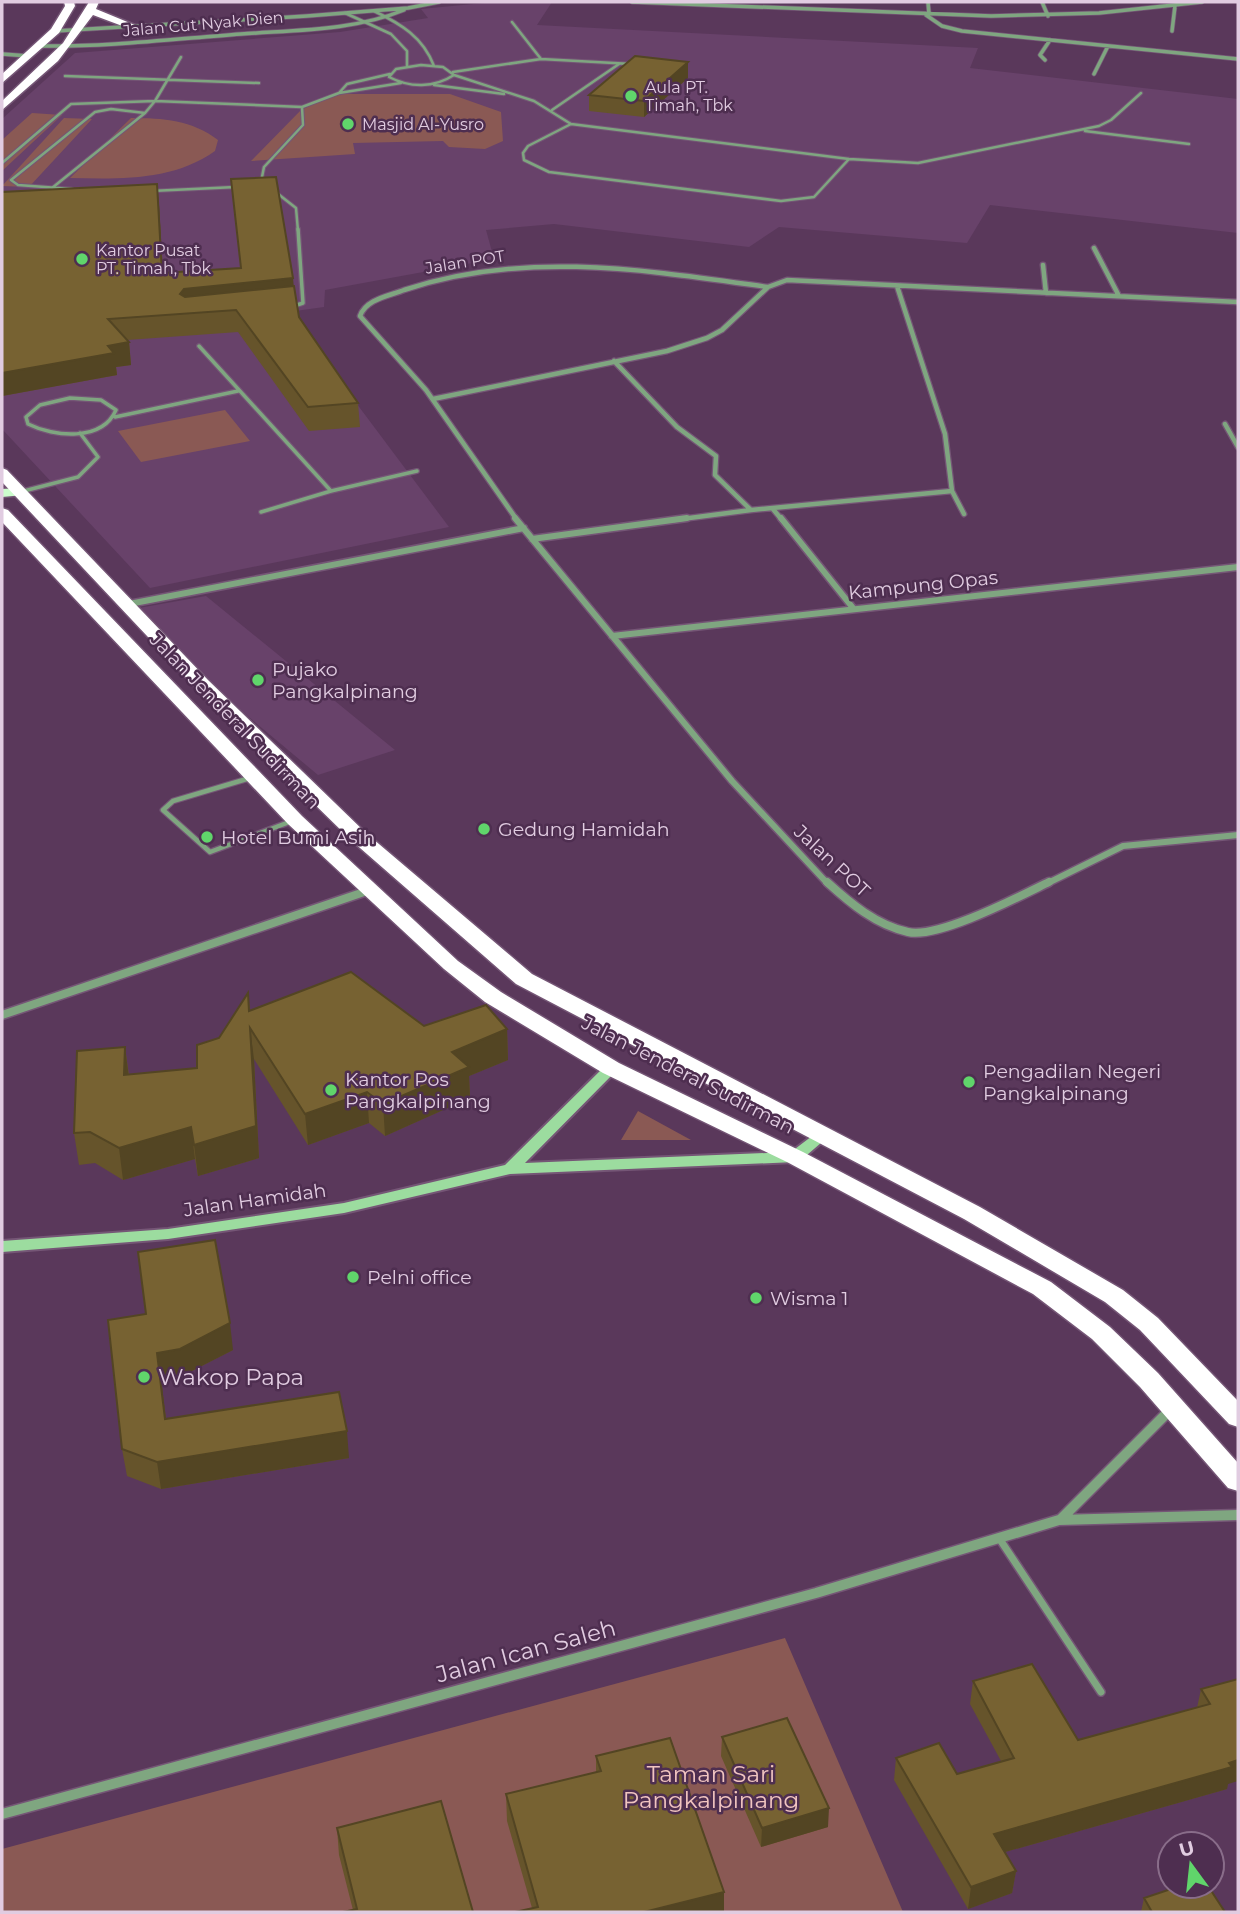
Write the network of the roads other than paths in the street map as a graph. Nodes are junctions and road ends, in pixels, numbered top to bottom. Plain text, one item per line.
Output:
1 (69, 2) edge
2 (439, 2) edge
3 (632, 2) edge
4 (871, 2) edge
5 (928, 2) edge
6 (1042, 2) edge
7 (1202, 2) edge
8 (749, 4) edge
9 (92, 6) edge
10 (1175, 6) junction
11 (408, 8) junction
12 (374, 11) junction
13 (870, 12) junction
14 (345, 13) junction
15 (927, 14) junction
16 (1048, 16) junction
17 (388, 17) junction
18 (366, 21) junction
19 (512, 22) dead end
20 (137, 28) junction
21 (55, 31) junction
22 (76, 31) junction
23 (1172, 31) dead end
24 (1050, 40) junction
25 (39, 46) junction
26 (1108, 46) junction
27 (64, 47) junction
28 (2, 54) edge
29 (30, 56) junction
30 (181, 58) dead end
31 (541, 59) junction
32 (1238, 59) edge
33 (1045, 60) dead end
34 (620, 64) junction
35 (637, 65) edge
36 (407, 66) junction
37 (434, 66) junction
38 (390, 74) junction
39 (453, 74) junction
40 (1094, 74) dead end
41 (65, 76) dead end
42 (169, 79) junction
43 (2, 80) edge
44 (259, 83) dead end
45 (401, 83) junction
46 (427, 84) junction
47 (338, 93) junction
48 (1141, 93) dead end
49 (507, 94) junction
50 (155, 101) junction
51 (2, 107) edge
52 (302, 107) junction
53 (552, 110) junction
54 (145, 113) junction
55 (571, 124) junction
56 (1075, 129) junction
57 (1189, 144) dead end
58 (849, 159) junction
59 (2, 163) edge
60 (251, 185) edge
61 (240, 186) edge
62 (52, 188) junction
63 (75, 190) edge
64 (272, 190) edge
65 (149, 191) edge
66 (1094, 248) dead end
67 (1043, 265) dead end
68 (897, 286) junction
69 (768, 287) junction
70 (1046, 293) junction
71 (1119, 296) junction
72 (1238, 302) edge
73 (287, 307) edge
74 (199, 346) dead end
75 (614, 361) junction
76 (239, 391) junction
77 (433, 399) junction
78 (115, 417) junction
79 (1225, 424) dead end
80 (80, 433) junction
81 (1238, 447) edge
82 (417, 471) dead end
83 (2, 473) edge
84 (331, 491) junction
85 (952, 491) junction
86 (10, 492) edge
87 (773, 509) junction
88 (751, 510) junction
89 (261, 512) dead end
90 (2, 513) edge
91 (964, 514) dead end
92 (524, 528) junction
93 (532, 539) junction
94 (1238, 567) edge
95 (129, 604) junction
96 (853, 608) junction
97 (612, 636) junction
98 (291, 769) junction
99 (256, 776) junction
100 (295, 820) junction
101 (1238, 835) edge
102 (417, 890) junction
103 (378, 896) junction
104 (2, 1015) edge
105 (611, 1068) junction
106 (821, 1136) junction
107 (795, 1157) junction
108 (510, 1169) junction
109 (2, 1247) edge
110 (1173, 1408) junction
111 (1238, 1417) edge
112 (1238, 1481) edge
113 (1238, 1515) edge
114 (1059, 1520) junction
115 (999, 1538) junction
116 (1101, 1692) dead end
117 (2, 1814) edge

1 - 21 highway
2 - 11 street, Jalan Cut Nyak Dien
3 - 8 street
4 - 13 street
5 - 15 street
6 - 16 street
7 - 10 street
8 - 13 street
9 - 20 highway
9 - 22 highway
10 - 16 street
10 - 23 street
11 - 12 street, Jalan Cut Nyak Dien
11 - 17 street, Jalan Cut Nyak Dien
12 - 14 street, Jalan Cut Nyak Dien
12 - 17 lane
13 - 15 street
14 - 18 lane
14 - 20 street, Jalan Cut Nyak Dien
15 - 16 street
15 - 24 street
17 - 18 street, Jalan Cut Nyak Dien
17 - 37 lane
18 - 27 street, Jalan Cut Nyak Dien
18 - 36 lane
19 - 31 lane
20 - 22 street, Jalan Cut Nyak Dien
21 - 22 street, Jalan Cut Nyak Dien
21 - 25 highway
22 - 27 highway
24 - 26 street
24 - 33 street
25 - 27 street, Jalan Cut Nyak Dien
25 - 29 highway
26 - 32 street
26 - 40 street
27 - 51 highway
28 - 29 street
29 - 43 highway
30 - 42 lane
31 - 34 lane
31 - 39 lane
34 - 35 lane
34 - 53 lane
36 - 37 lane
36 - 38 lane
37 - 39 lane
38 - 45 lane
38 - 47 lane
39 - 46 lane
39 - 49 lane
41 - 42 lane
42 - 44 lane
42 - 50 lane
45 - 46 lane
45 - 47 lane
46 - 49 lane
47 - 52 lane
48 - 56 lane
49 - 53 lane
50 - 52 lane
50 - 54 lane
50 - 59 lane
52 - 60 lane
53 - 55 lane
54 - 62 lane
54 - 62 lane
55 - 58 lane
55 - 58 lane
56 - 57 lane
56 - 58 lane
61 - 65 lane
62 - 63 lane
64 - 73 lane
66 - 71 street
67 - 70 street
68 - 69 street
68 - 70 street
68 - 85 street
69 - 75 street
69 - 77 street, Jalan POT
70 - 71 street
71 - 72 street
74 - 76 lane
75 - 77 street
75 - 88 street
76 - 78 lane
76 - 84 lane
77 - 92 street, Jalan POT
78 - 80 lane
78 - 80 lane
79 - 81 street
80 - 86 lane
82 - 84 lane
83 - 86 highway, Jalan Jenderal Sudirman
84 - 89 lane
85 - 87 street
85 - 91 street
86 - 95 highway, Jalan Jenderal Sudirman
87 - 88 street
87 - 96 street
88 - 93 street
90 - 99 highway, Jalan Jenderal Sudirman
92 - 93 street, Jalan POT
92 - 95 street
93 - 97 street, Jalan POT
94 - 96 street, Kampung Opas
95 - 98 highway, Jalan Jenderal Sudirman
96 - 97 street, Kampung Opas
97 - 101 street, Jalan POT
98 - 99 highway
98 - 102 highway, Jalan Jenderal Sudirman
99 - 100 highway, Jalan Jenderal Sudirman
99 - 100 lane
100 - 103 highway, Jalan Jenderal Sudirman
102 - 103 highway
102 - 106 highway, Jalan Jenderal Sudirman
103 - 104 street
103 - 105 highway, Jalan Jenderal Sudirman
105 - 107 highway, Jalan Jenderal Sudirman
105 - 108 main road
106 - 107 main road
106 - 111 highway, Jalan Jenderal Sudirman
107 - 108 main road, Jalan Hamidah
107 - 110 highway, Jalan Jenderal Sudirman
108 - 109 main road, Jalan Hamidah
110 - 112 highway, Jalan Jenderal Sudirman
110 - 114 street, Jalan Ican Saleh
113 - 114 street, Jalan Ican Saleh
114 - 115 street, Jalan Ican Saleh
115 - 116 lane
115 - 117 street, Jalan Ican Saleh

